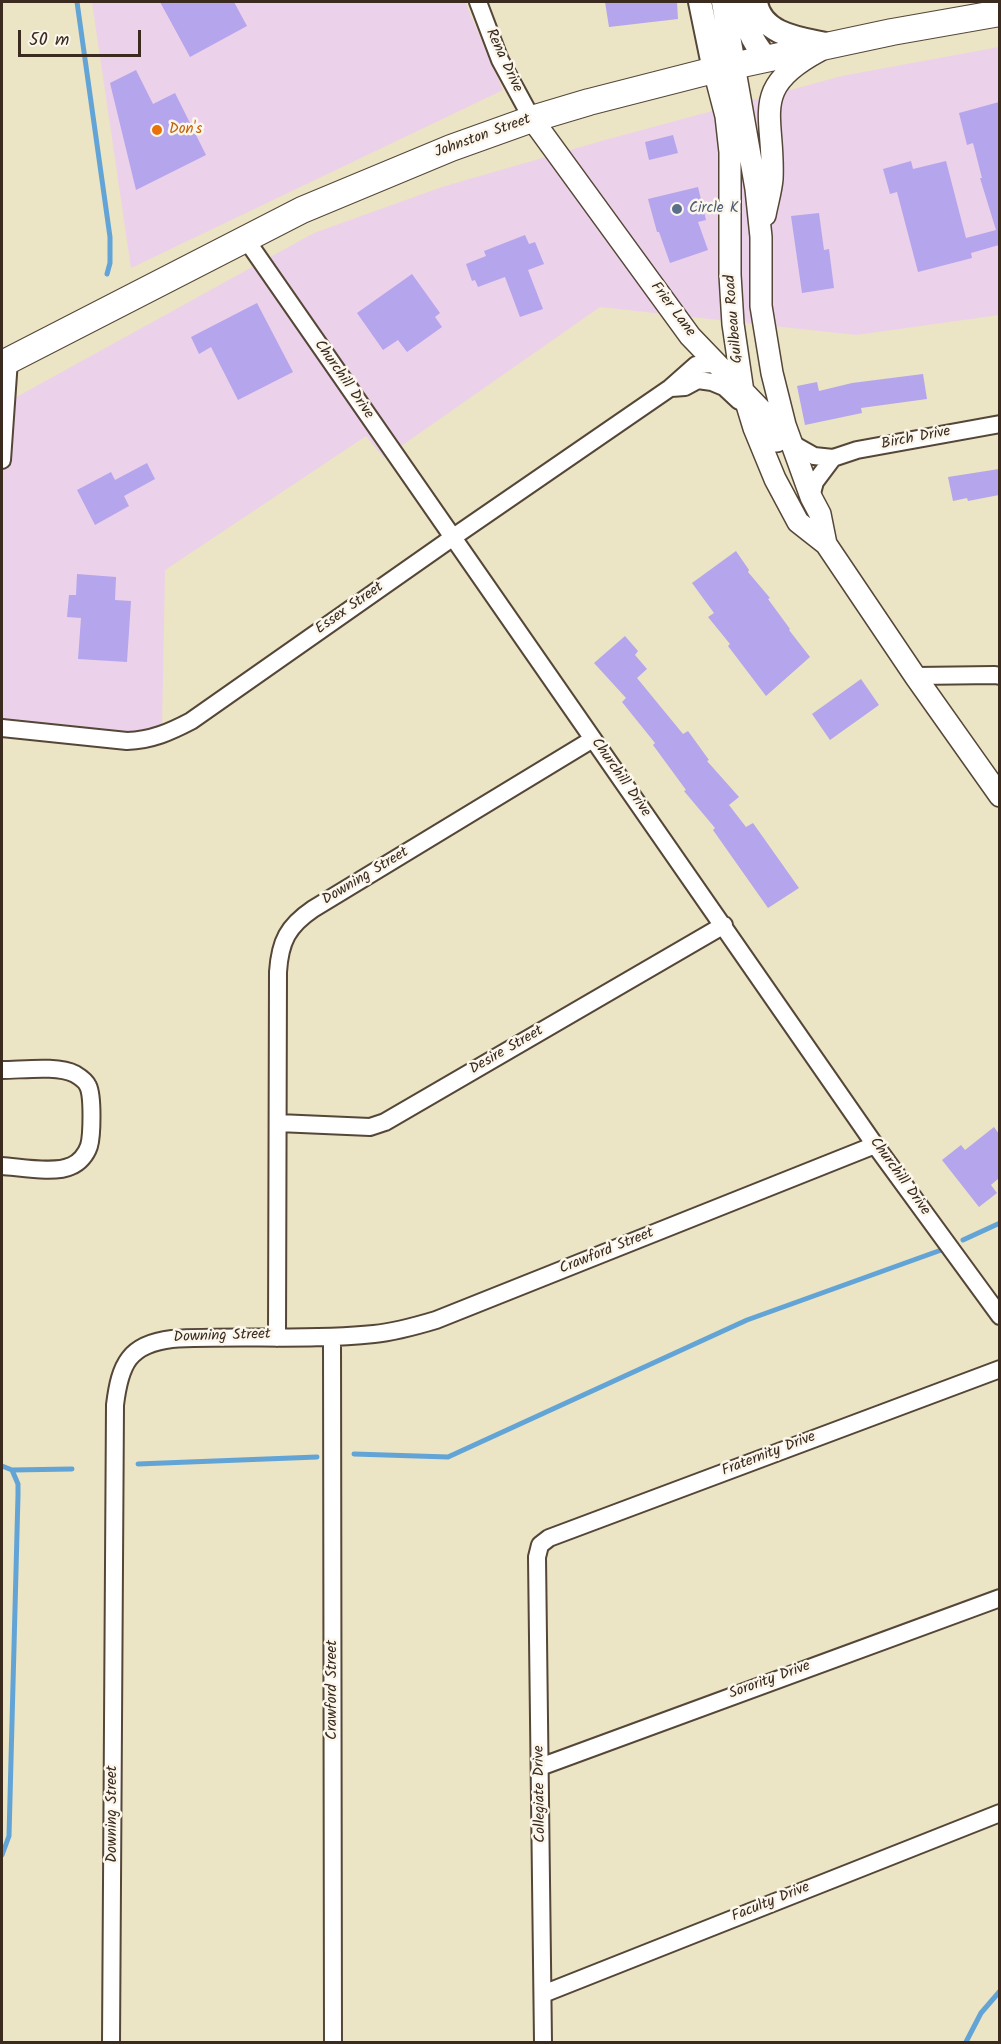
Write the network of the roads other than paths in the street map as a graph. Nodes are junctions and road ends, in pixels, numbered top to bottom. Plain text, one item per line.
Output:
1 (478, 2) edge
2 (700, 2) edge
3 (723, 2) edge
4 (743, 2) edge
5 (756, 2) edge
6 (999, 13) edge
7 (831, 45) junction
8 (766, 58) junction
9 (724, 67) junction
10 (532, 119) junction
11 (761, 237) junction
12 (245, 238) junction
13 (5, 362) edge
14 (716, 364) junction
15 (670, 388) junction
16 (744, 392) junction
17 (750, 414) junction
18 (999, 424) edge
19 (791, 442) junction
20 (833, 458) junction
21 (2, 460) edge
22 (811, 496) junction
23 (452, 538) junction
24 (825, 544) junction
25 (915, 676) junction
26 (999, 676) edge
27 (2, 728) edge
28 (593, 739) junction
29 (999, 796) edge
30 (724, 925) junction
31 (2, 1070) edge
32 (278, 1123) junction
33 (876, 1145) junction
34 (2, 1166) edge
35 (999, 1316) edge
36 (332, 1337) junction
37 (277, 1338) junction
38 (999, 1369) edge
39 (540, 1545) joint
40 (999, 1598) edge
41 (540, 1767) junction
42 (999, 1813) edge
43 (543, 1994) junction
44 (111, 2043) edge
45 (333, 2043) edge
46 (543, 2043) edge

1 - 10 street, Rena Drive
2 - 9 main road
3 - 9 main road
4 - 8 main road
5 - 7 main road
6 - 7 main road, Johnston Street
7 - 8 main road, Johnston Street
7 - 11 street
8 - 9 main road, Johnston Street
9 - 10 main road, Johnston Street
9 - 11 street, Guilbeau Road
9 - 16 street, Guilbeau Road
10 - 12 main road, Johnston Street
10 - 14 street, Frier Lane
11 - 19 street, Guilbeau Road
12 - 13 main road, Johnston Street
12 - 23 street, Churchill Drive
13 - 21 street
14 - 15 street, Essex Street
14 - 16 street, Frier Lane
15 - 17 street, Essex Street
15 - 23 street, Essex Street
16 - 17 street, Guilbeau Road
16 - 22 street, Frier Lane
17 - 24 street, Guilbeau Road
18 - 20 street, Birch Drive
19 - 20 street
19 - 22 street, Guilbeau Road
20 - 22 street
22 - 24 street, Guilbeau Road
23 - 27 street, Essex Street
23 - 28 street, Churchill Drive
24 - 25 street, Guilbeau Road
25 - 26 street
25 - 29 street, Guilbeau Road
28 - 30 street, Churchill Drive
28 - 32 street, Downing Street
30 - 32 street, Desire Street
30 - 33 street, Churchill Drive
31 - 34 street
32 - 37 street, Downing Street
33 - 35 street, Churchill Drive
33 - 36 street, Crawford Street
36 - 37 street, Crawford Street
36 - 45 street, Crawford Street
37 - 44 street, Downing Street
38 - 39 street, Fraternity Drive
39 - 41 street, Collegiate Drive
40 - 41 street, Sorority Drive
41 - 43 street, Collegiate Drive
42 - 43 street, Faculty Drive
43 - 46 street, Collegiate Drive

